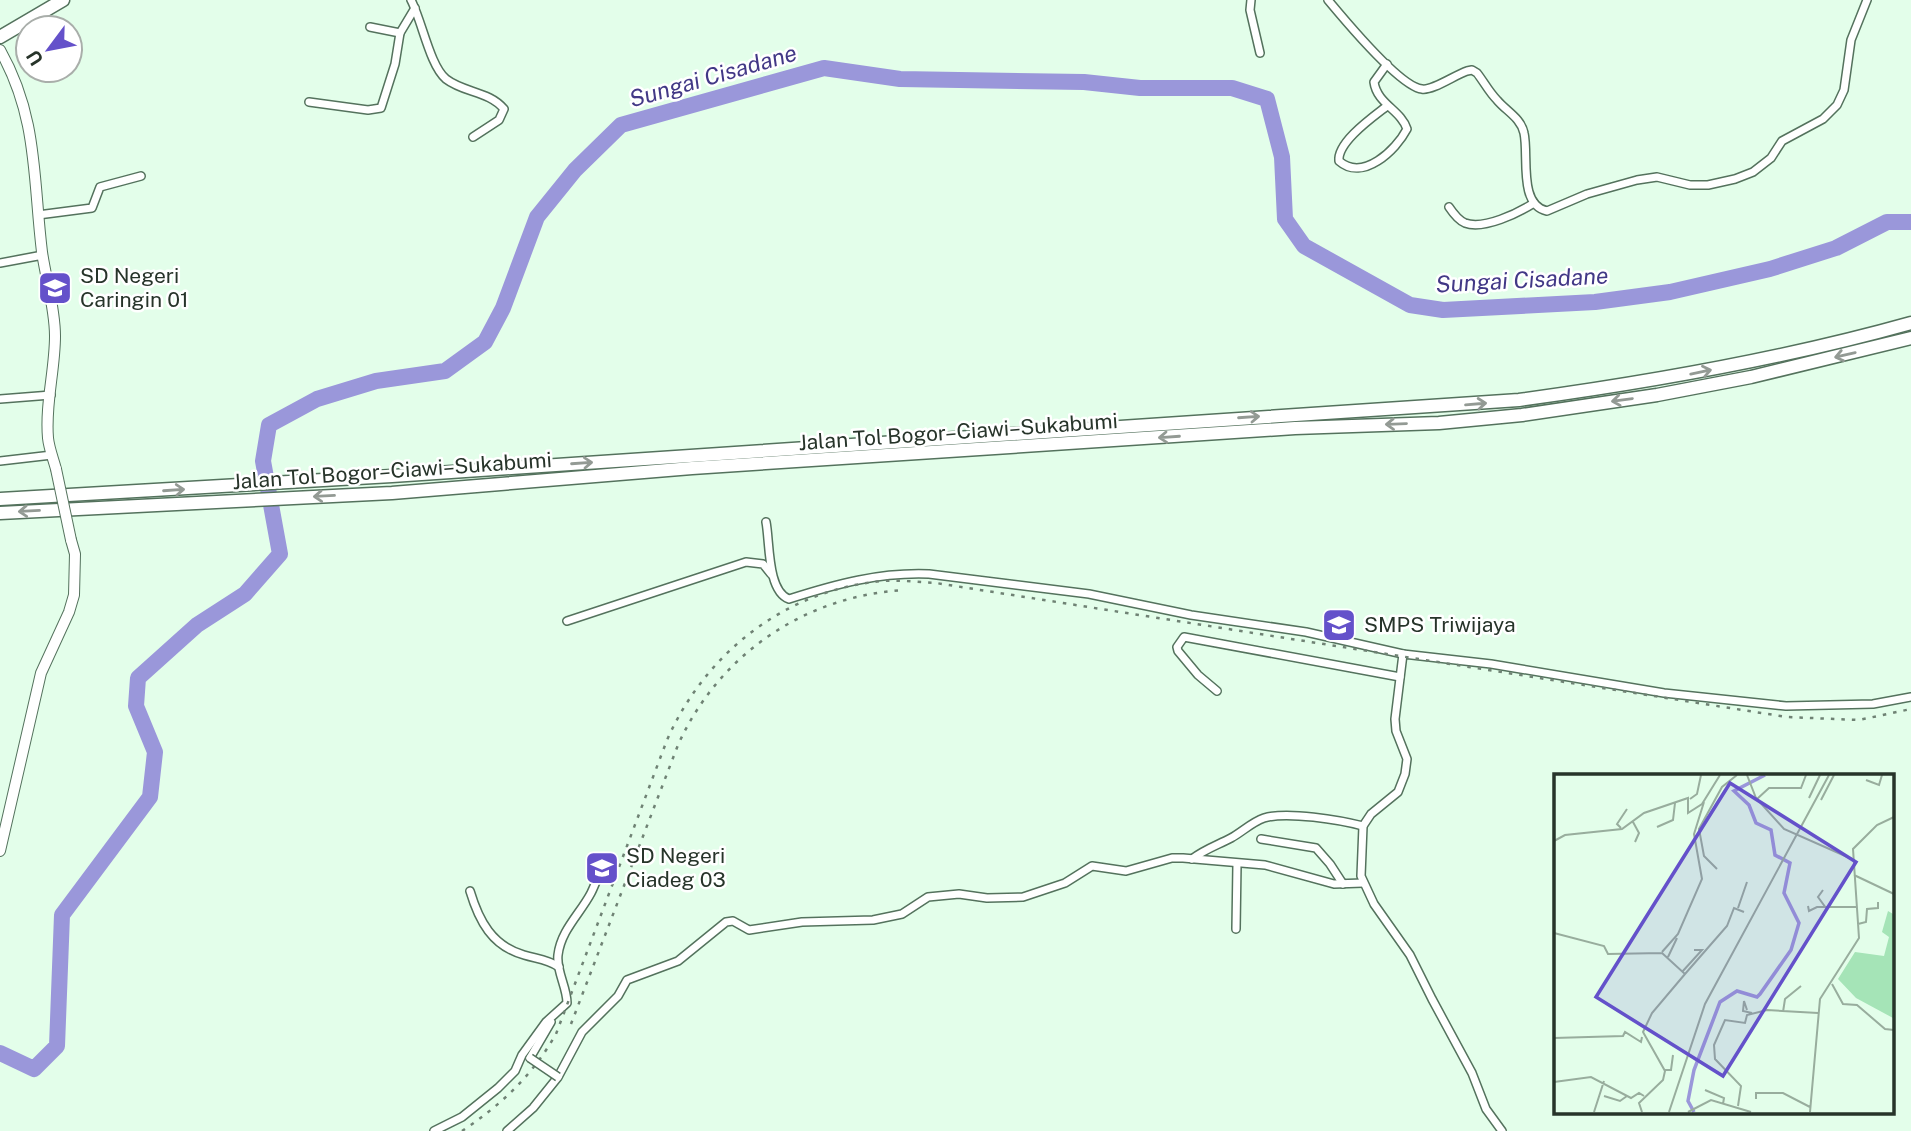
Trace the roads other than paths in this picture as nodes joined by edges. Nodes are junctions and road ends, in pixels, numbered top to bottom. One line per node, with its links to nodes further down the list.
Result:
1 (63, 0): 8 (highway)
2 (1251, 0): 10 (street)
3 (1328, 0): 11 (street)
4 (1867, 0): 16 (street)
5 (413, 4): 7 (street); 14 (street)
6 (370, 27): 7 (street)
7 (400, 33): 12 (street)
8 (0, 37)
9 (0, 50): 18 (street)
10 (1261, 53)
11 (1387, 64): 13 (street); 16 (street)
12 (309, 102)
13 (1387, 106): 13 (street)
14 (473, 137)
15 (141, 176): 18 (street)
16 (1534, 203): 17 (street)
17 (1449, 207)
18 (38, 215): 19 (street)
19 (43, 255): 20 (street); 23 (street)
20 (0, 263)
21 (1911, 323): 28 (highway, Jalan Tol Bogor–Ciawi–Sukabumi, one-way to 21)
22 (1911, 338): 28 (highway, Jalan Tol Bogor–Ciawi–Sukabumi, one-way to 28)
23 (51, 395): 24 (street); 25 (street)
24 (0, 399)
25 (52, 455): 26 (street); 39 (street, bridge)
26 (0, 461)
27 (0, 499): 28 (highway, Jalan Tol Bogor–Ciawi–Sukabumi)
28 (106, 501): 29 (highway, Jalan Tol Bogor–Ciawi–Sukabumi, one-way to 29)
29 (0, 513)
30 (766, 522): 31 (street)
31 (772, 575): 32 (street); 33 (street)
32 (567, 621)
33 (1403, 654): 34 (street); 36 (street)
34 (1400, 677): 35 (street); 37 (street)
35 (1217, 691)
36 (1911, 697)
37 (1363, 826): 40 (street); 43 (street)
38 (1261, 839): 44 (street)
39 (0, 851)
40 (1192, 859): 41 (street); 49 (street)
41 (1237, 864): 44 (street); 46 (street)
42 (602, 868): 47 (street)
43 (1363, 883): 44 (street); 52 (street)
44 (1343, 884)
45 (470, 891): 47 (street)
46 (1236, 929)
47 (559, 967): 48 (street)
48 (556, 1013): 49 (street, bridge); 50 (street)
49 (558, 1077): 51 (street)
50 (434, 1131)
51 (508, 1131)
52 (1502, 1131)

